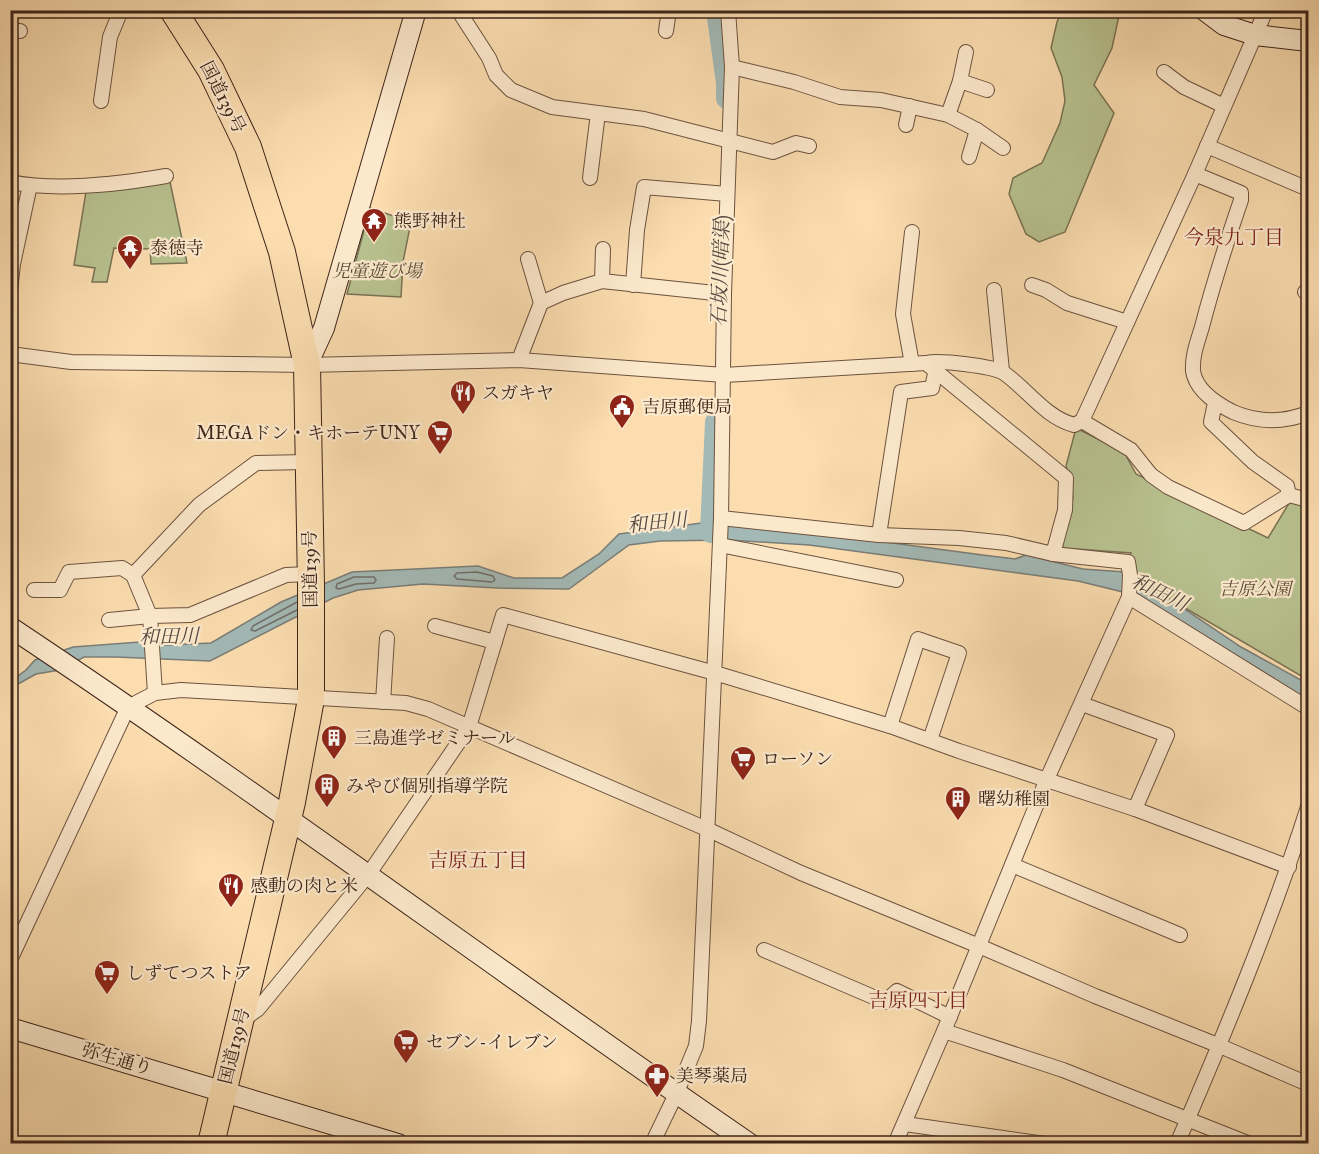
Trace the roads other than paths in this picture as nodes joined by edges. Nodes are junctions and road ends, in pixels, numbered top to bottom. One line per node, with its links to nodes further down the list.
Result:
1 (121, 10): 17 (street)
2 (173, 10): 50 (highway, 国道139号)
3 (416, 10): 50 (street)
4 (458, 10): 20 (street)
5 (669, 10): 9 (street)
6 (728, 10): 13 (street)
7 (1204, 10): 10 (street)
8 (1266, 10): 10 (street)
9 (666, 31)
10 (1255, 35): 11 (street); 19 (street)
11 (1308, 41)
12 (966, 52): 15 (street)
13 (732, 67): 18 (street); 24 (street)
14 (1164, 72): 19 (street)
15 (960, 81): 16 (street); 21 (street)
16 (987, 90)
17 (101, 101)
18 (910, 106): 21 (street); 22 (street)
19 (1224, 106): 26 (street)
20 (598, 113): 24 (street); 31 (street)
21 (948, 115): 23 (street)
22 (906, 125)
23 (977, 130): 27 (street); 28 (street)
24 (724, 141): 25 (street); 35 (street)
25 (809, 146)
26 (1207, 146): 29 (street); 34 (street)
27 (1003, 148)
28 (969, 157)
29 (1195, 174): 46 (street); 54 (street)
30 (166, 176): 33 (street)
31 (590, 178)
32 (10, 182): 33 (street)
33 (30, 185): 43 (street)
34 (1308, 189)
35 (723, 194): 40 (street); 44 (street)
36 (912, 232): 49 (street)
37 (603, 249): 39 (street)
38 (528, 259): 45 (street)
39 (602, 281): 40 (street); 45 (street)
40 (633, 285): 44 (street)
41 (1032, 285): 46 (street)
42 (994, 290): 52 (street)
43 (10, 291)
44 (720, 293): 53 (street)
45 (541, 303): 48 (street)
46 (1127, 322): 56 (street)
47 (10, 354): 50 (street)
48 (519, 360): 50 (street); 53 (street)
49 (912, 364): 51 (street); 53 (street)
50 (307, 365): 57 (highway, 国道139号)
51 (931, 366): 52 (street); 61 (street); 63 (street)
52 (1002, 372): 56 (street)
53 (718, 375): 60 (street)
54 (1215, 403): 55 (street); 58 (street)
55 (1308, 413)
56 (1082, 421): 58 (street)
57 (308, 462): 64 (street); 65 (highway, 国道139号)
58 (1289, 495): 59 (street)
59 (1308, 500)
60 (721, 518): 61 (street); 62 (street)
61 (879, 535): 63 (street)
62 (720, 545): 66 (street); 75 (street)
63 (1053, 554): 68 (street)
64 (133, 575): 67 (street); 69 (street)
65 (311, 579): 69 (street); 77 (highway, 国道139号)
66 (896, 580)
67 (34, 590)
68 (1129, 597): 79 (street); 81 (street)
69 (150, 616): 70 (street); 76 (street)
70 (109, 620)
71 (435, 626): 74 (street)
72 (10, 627): 80 (street)
73 (387, 638): 78 (street)
74 (495, 642): 75 (street); 83 (street)
75 (715, 673): 82 (street); 89 (street)
76 (155, 693): 77 (street); 80 (street)
77 (311, 699): 78 (street); 88 (highway, 国道139号)
78 (383, 702): 83 (street)
79 (1082, 704): 85 (street); 87 (street)
80 (128, 707): 88 (street); 96 (street)
81 (1308, 708)
82 (890, 726): 84 (street); 84 (street)
83 (469, 728): 89 (street); 92 (street)
84 (930, 740): 85 (street)
85 (1047, 779): 87 (street); 90 (street)
86 (1308, 807): 91 (street)
87 (1135, 809): 91 (street)
88 (288, 819): 92 (street); 98 (highway, 国道139号)
89 (709, 830): 94 (street); 104 (street)
90 (1012, 865): 93 (street); 94 (street)
91 (1289, 867): 101 (street)
92 (368, 875): 98 (street); 104 (street)
93 (1180, 935)
94 (979, 946): 97 (street); 101 (street)
95 (764, 950): 97 (street)
96 (10, 960)
97 (950, 1017): 100 (street)
98 (240, 1023): 103 (highway, 国道139号)
99 (10, 1028): 103 (street, 弥生通り)
100 (944, 1031): 105 (street); 106 (street)
101 (1220, 1046): 102 (street); 105 (street)
102 (1308, 1084)
103 (223, 1090): 108 (highway, 国道139号); 109 (street, 弥生通り)
104 (676, 1092): 110 (street); 111 (street)
105 (1188, 1118): 114 (street); 115 (street)
106 (904, 1124): 107 (street); 112 (street)
107 (980, 1139): 113 (street)
108 (211, 1143)
109 (398, 1143)
110 (652, 1143)
111 (750, 1143)
112 (895, 1143)
113 (1040, 1143)
114 (1177, 1143)
115 (1250, 1143)

